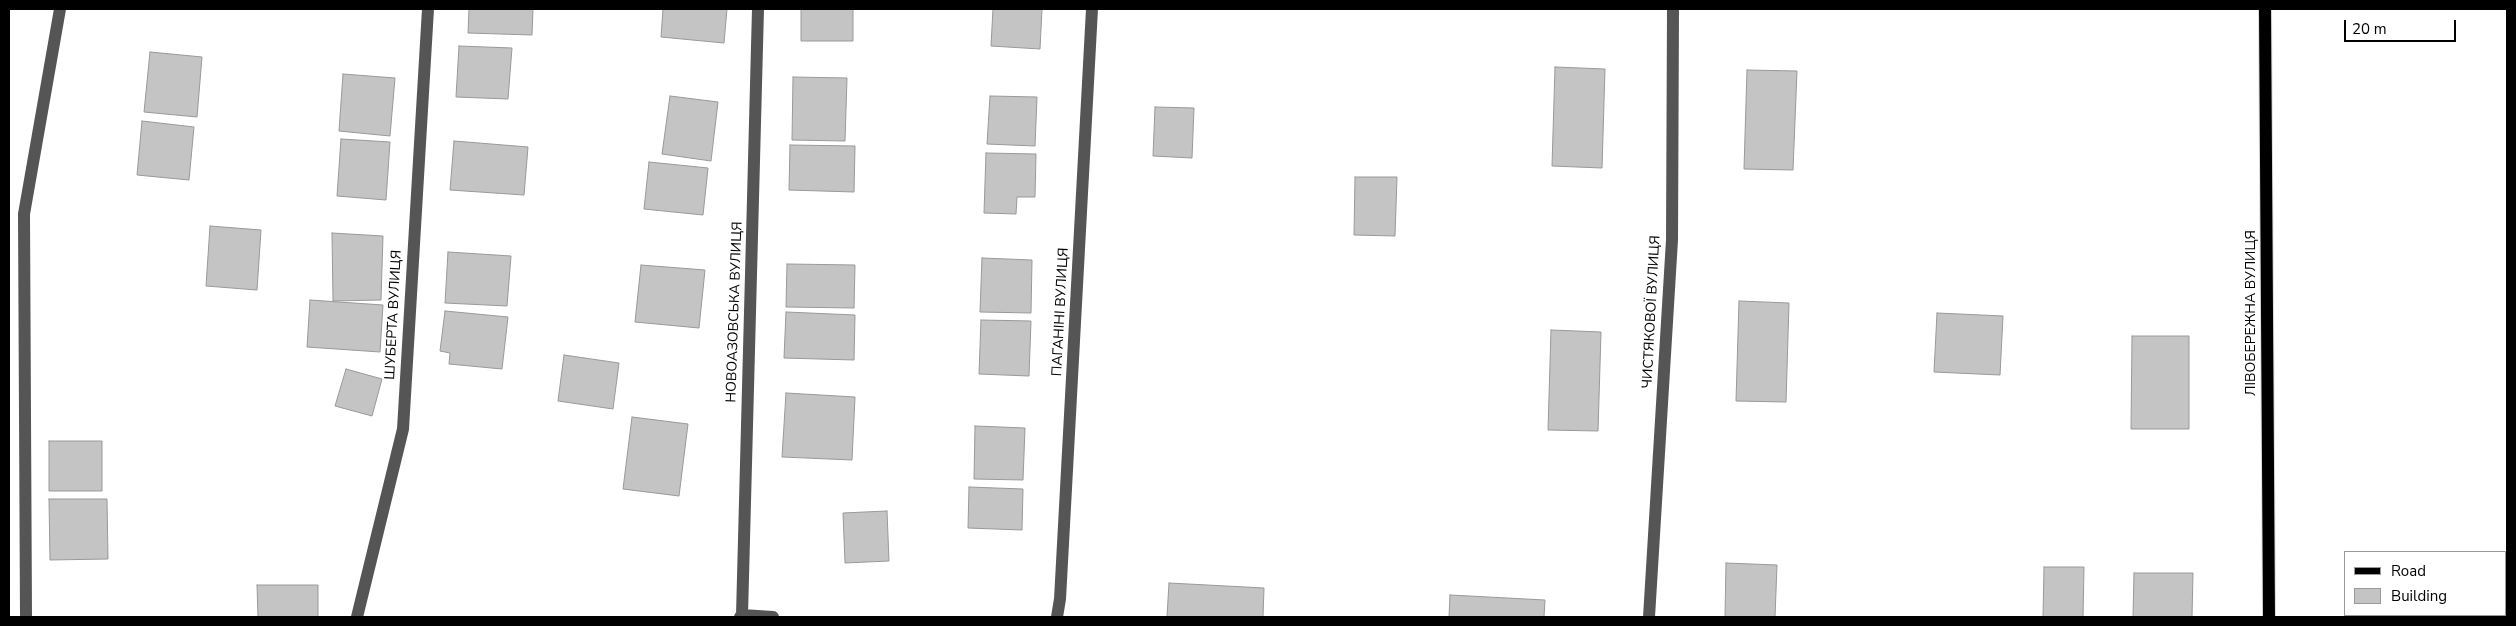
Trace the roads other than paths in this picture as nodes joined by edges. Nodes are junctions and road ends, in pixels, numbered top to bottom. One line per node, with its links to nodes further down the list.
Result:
1 (60, 9): 8 (street)
2 (428, 9): 9 (street, ШУБЕРТА ВУЛИЦЯ)
3 (758, 9): 7 (street, НОВОАЗОВСЬКА ВУЛИЦЯ)
4 (1092, 9): 11 (street, ПАГАНІНІ ВУЛИЦЯ)
5 (1674, 9): 12 (street, ЧИСТЯКОВОЇ ВУЛИЦЯ)
6 (2265, 9): 13 (main road, ЛІВОБЕРЕЖНА ВУЛИЦЯ)
7 (741, 616): 10 (street)
8 (26, 617)
9 (357, 617)
10 (773, 617)
11 (1057, 617)
12 (1649, 617)
13 (2269, 617)

